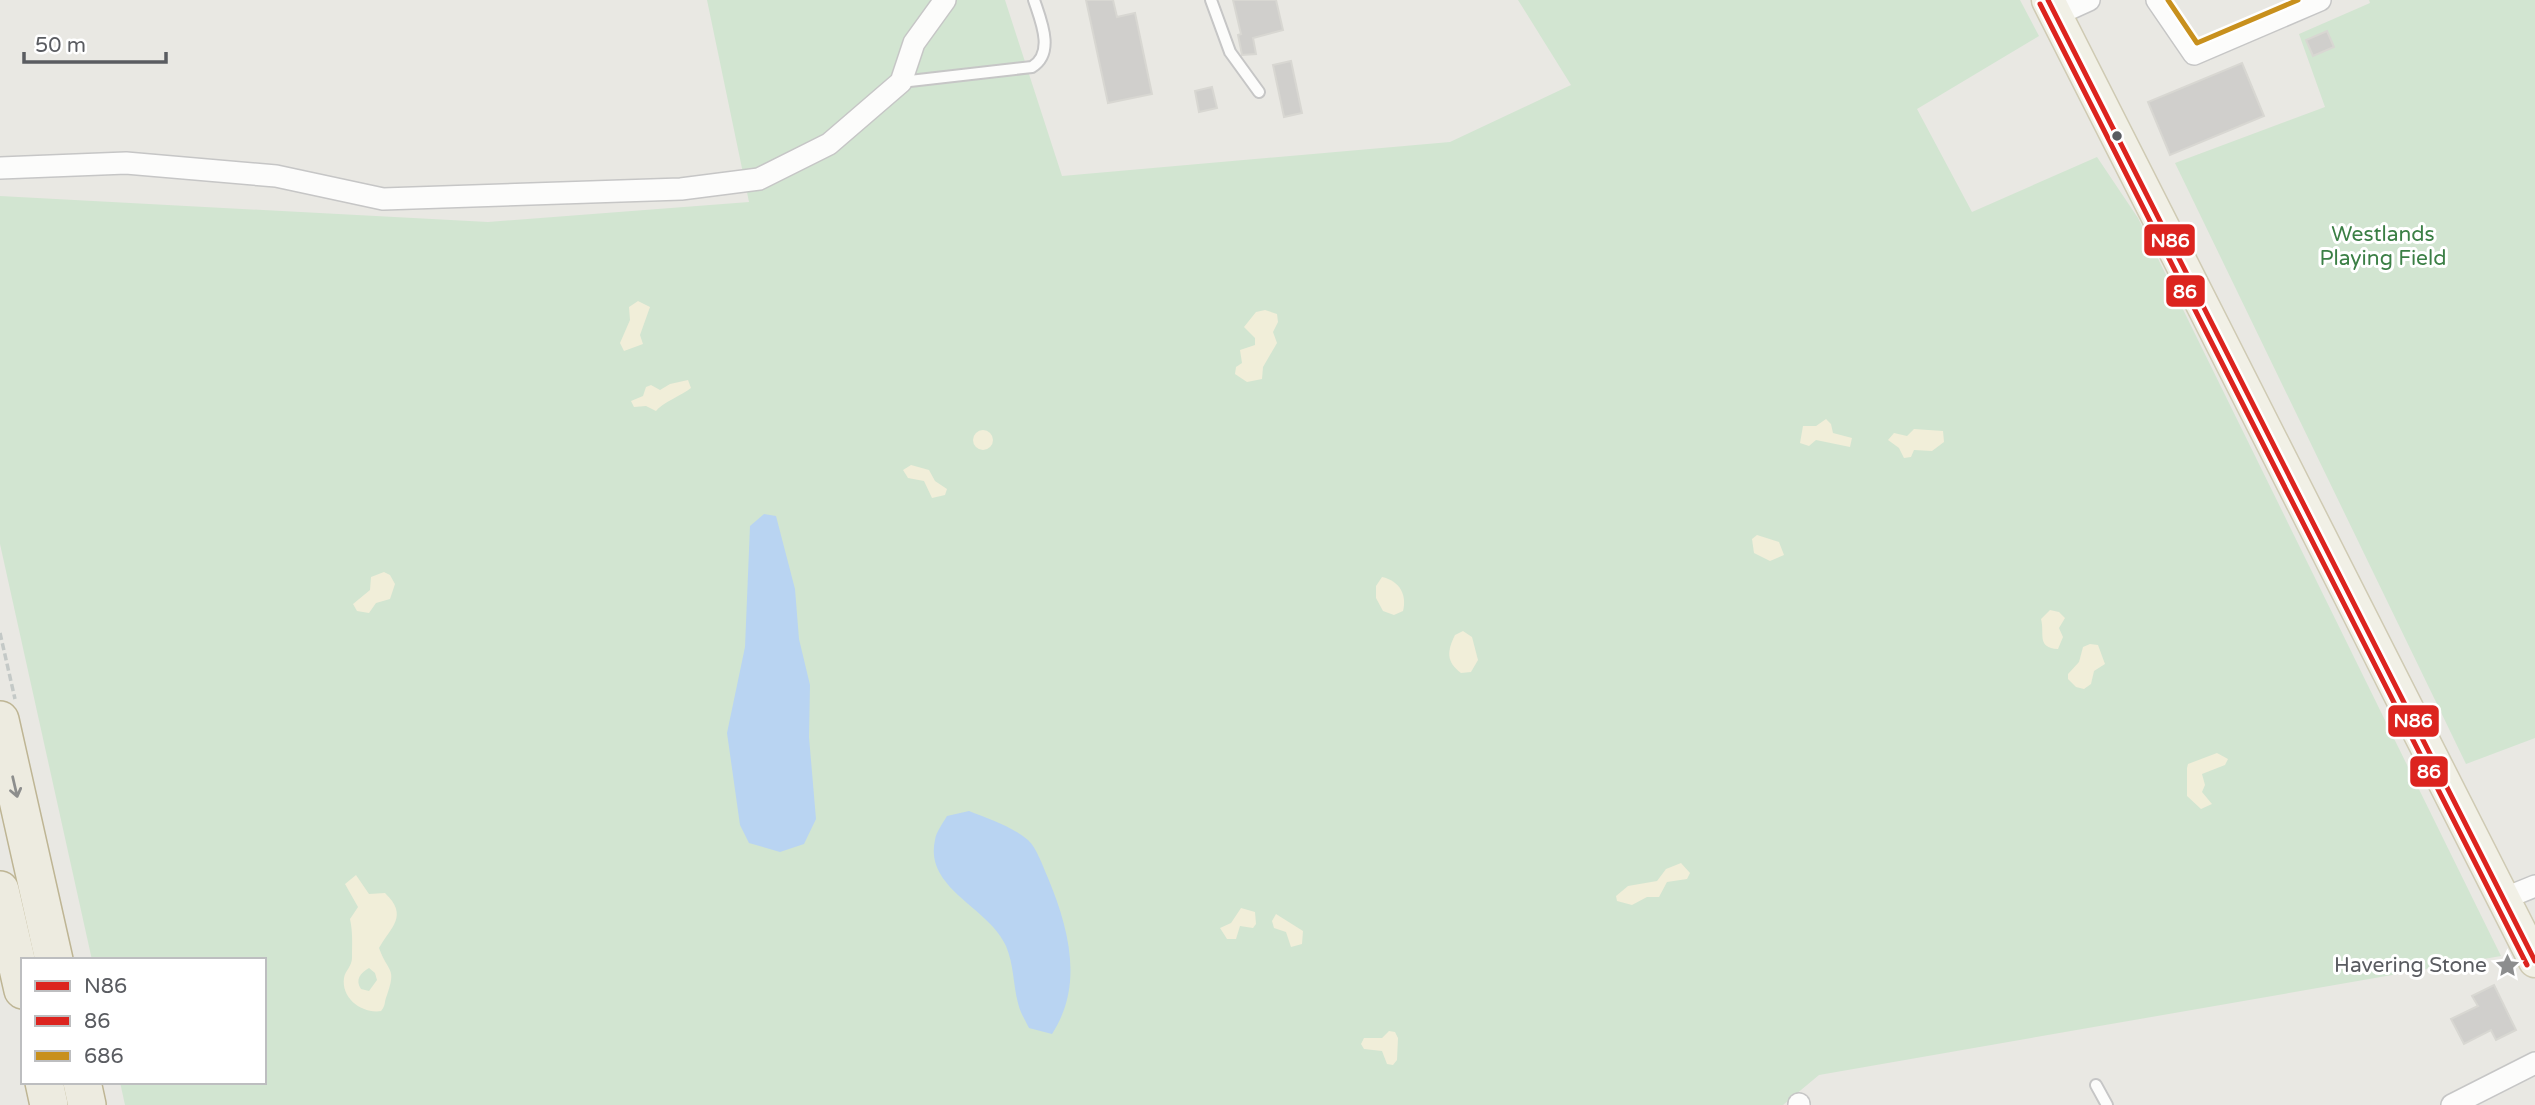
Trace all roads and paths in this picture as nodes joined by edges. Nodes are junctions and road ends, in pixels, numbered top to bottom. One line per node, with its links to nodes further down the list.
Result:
1 (945, 0): 8 (street)
2 (1034, 0): 8 (lane)
3 (1211, 0): 9 (lane)
4 (2089, 0): 7 (street)
5 (2157, 0): 6 (street)
6 (2320, 0)
7 (2052, 8): 14 (main road)
8 (901, 82): 10 (street)
9 (1259, 92)
10 (0, 168)
11 (0, 720): 15 (highway, one-way to 15)
12 (2535, 886): 14 (street)
13 (0, 890): 17 (highway)
14 (2502, 899): 16 (main road)
15 (54, 958)
16 (2535, 961)
17 (21, 981)
18 (2535, 1063): 25 (street)
19 (44, 1084): 22 (highway)
20 (82, 1084): 23 (highway)
21 (2096, 1084): 24 (lane)
22 (49, 1105)
23 (87, 1105)
24 (2107, 1105)
25 (2452, 1105)

